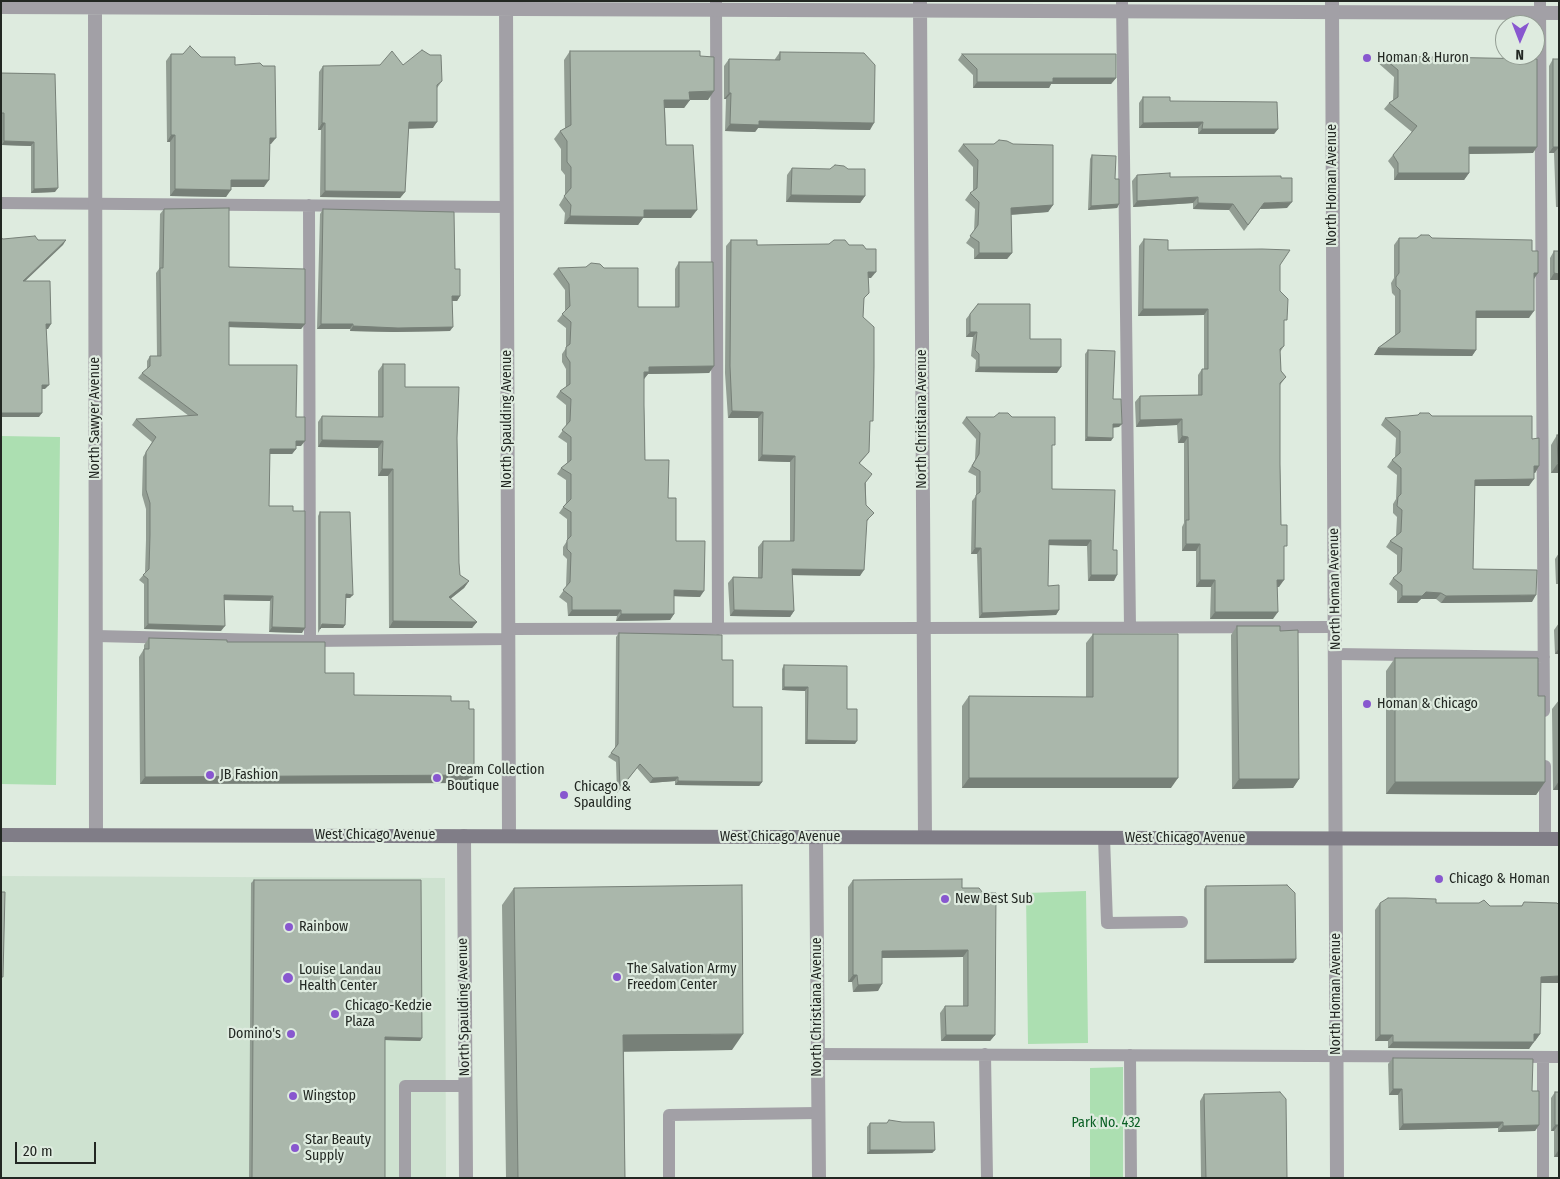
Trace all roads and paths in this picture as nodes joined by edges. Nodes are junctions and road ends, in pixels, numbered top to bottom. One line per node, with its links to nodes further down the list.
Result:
1 (95, 4): 2 (street); 9 (street); 12 (street, North Sawyer Avenue)
2 (303, 5): 3 (street)
3 (506, 5): 4 (street); 14 (street, North Spaulding Avenue)
4 (716, 5): 5 (street); 18 (lane)
5 (920, 6): 6 (street); 17 (street, North Christiana Avenue)
6 (1122, 6): 7 (street); 15 (lane)
7 (1332, 6): 8 (street); 16 (street, North Homan Avenue)
8 (1540, 7): 10 (street); 23 (lane)
9 (1, 8)
10 (1559, 13)
11 (1, 203): 12 (lane)
12 (95, 204): 13 (lane); 20 (street, North Sawyer Avenue)
13 (308, 205): 14 (lane); 21 (lane)
14 (507, 207): 19 (street, North Spaulding Avenue)
15 (1130, 627): 16 (lane); 17 (lane)
16 (1335, 627): 22 (street, North Homan Avenue)
17 (924, 628): 18 (lane); 31 (street, North Christiana Avenue)
18 (718, 629): 19 (lane)
19 (508, 634): 21 (lane); 29 (street, North Spaulding Avenue)
20 (96, 636): 21 (lane); 27 (street, North Sawyer Avenue)
21 (310, 641)
22 (1336, 654): 23 (lane); 33 (street, North Homan Avenue)
23 (1544, 657): 24 (lane)
24 (1544, 723)
25 (1544, 751): 34 (lane)
26 (1, 835): 27 (main road, West Chicago Avenue)
27 (96, 835): 28 (main road, West Chicago Avenue)
28 (464, 836): 29 (main road, West Chicago Avenue); 42 (street, North Spaulding Avenue)
29 (509, 836): 30 (main road, West Chicago Avenue)
30 (816, 837): 31 (main road, West Chicago Avenue); 36 (street, North Christiana Avenue)
31 (925, 837): 32 (main road, West Chicago Avenue)
32 (1104, 837): 33 (main road, West Chicago Avenue); 35 (lane)
33 (1336, 838): 34 (main road, West Chicago Avenue); 39 (street, North Homan Avenue)
34 (1552, 839)
35 (1182, 922)
36 (818, 1054): 37 (lane); 43 (street, North Christiana Avenue)
37 (985, 1054): 38 (lane); 48 (lane)
38 (1130, 1055): 39 (lane); 49 (lane)
39 (1337, 1056): 40 (lane); 50 (street, North Homan Avenue)
40 (1543, 1057): 41 (lane); 51 (lane)
41 (1559, 1057)
42 (465, 1086): 44 (lane); 45 (street, North Spaulding Avenue)
43 (818, 1113): 46 (lane); 47 (street, North Christiana Avenue)
44 (405, 1178)
45 (466, 1178)
46 (670, 1178)
47 (819, 1178)
48 (987, 1178)
49 (1131, 1178)
50 (1338, 1178)
51 (1543, 1178)

